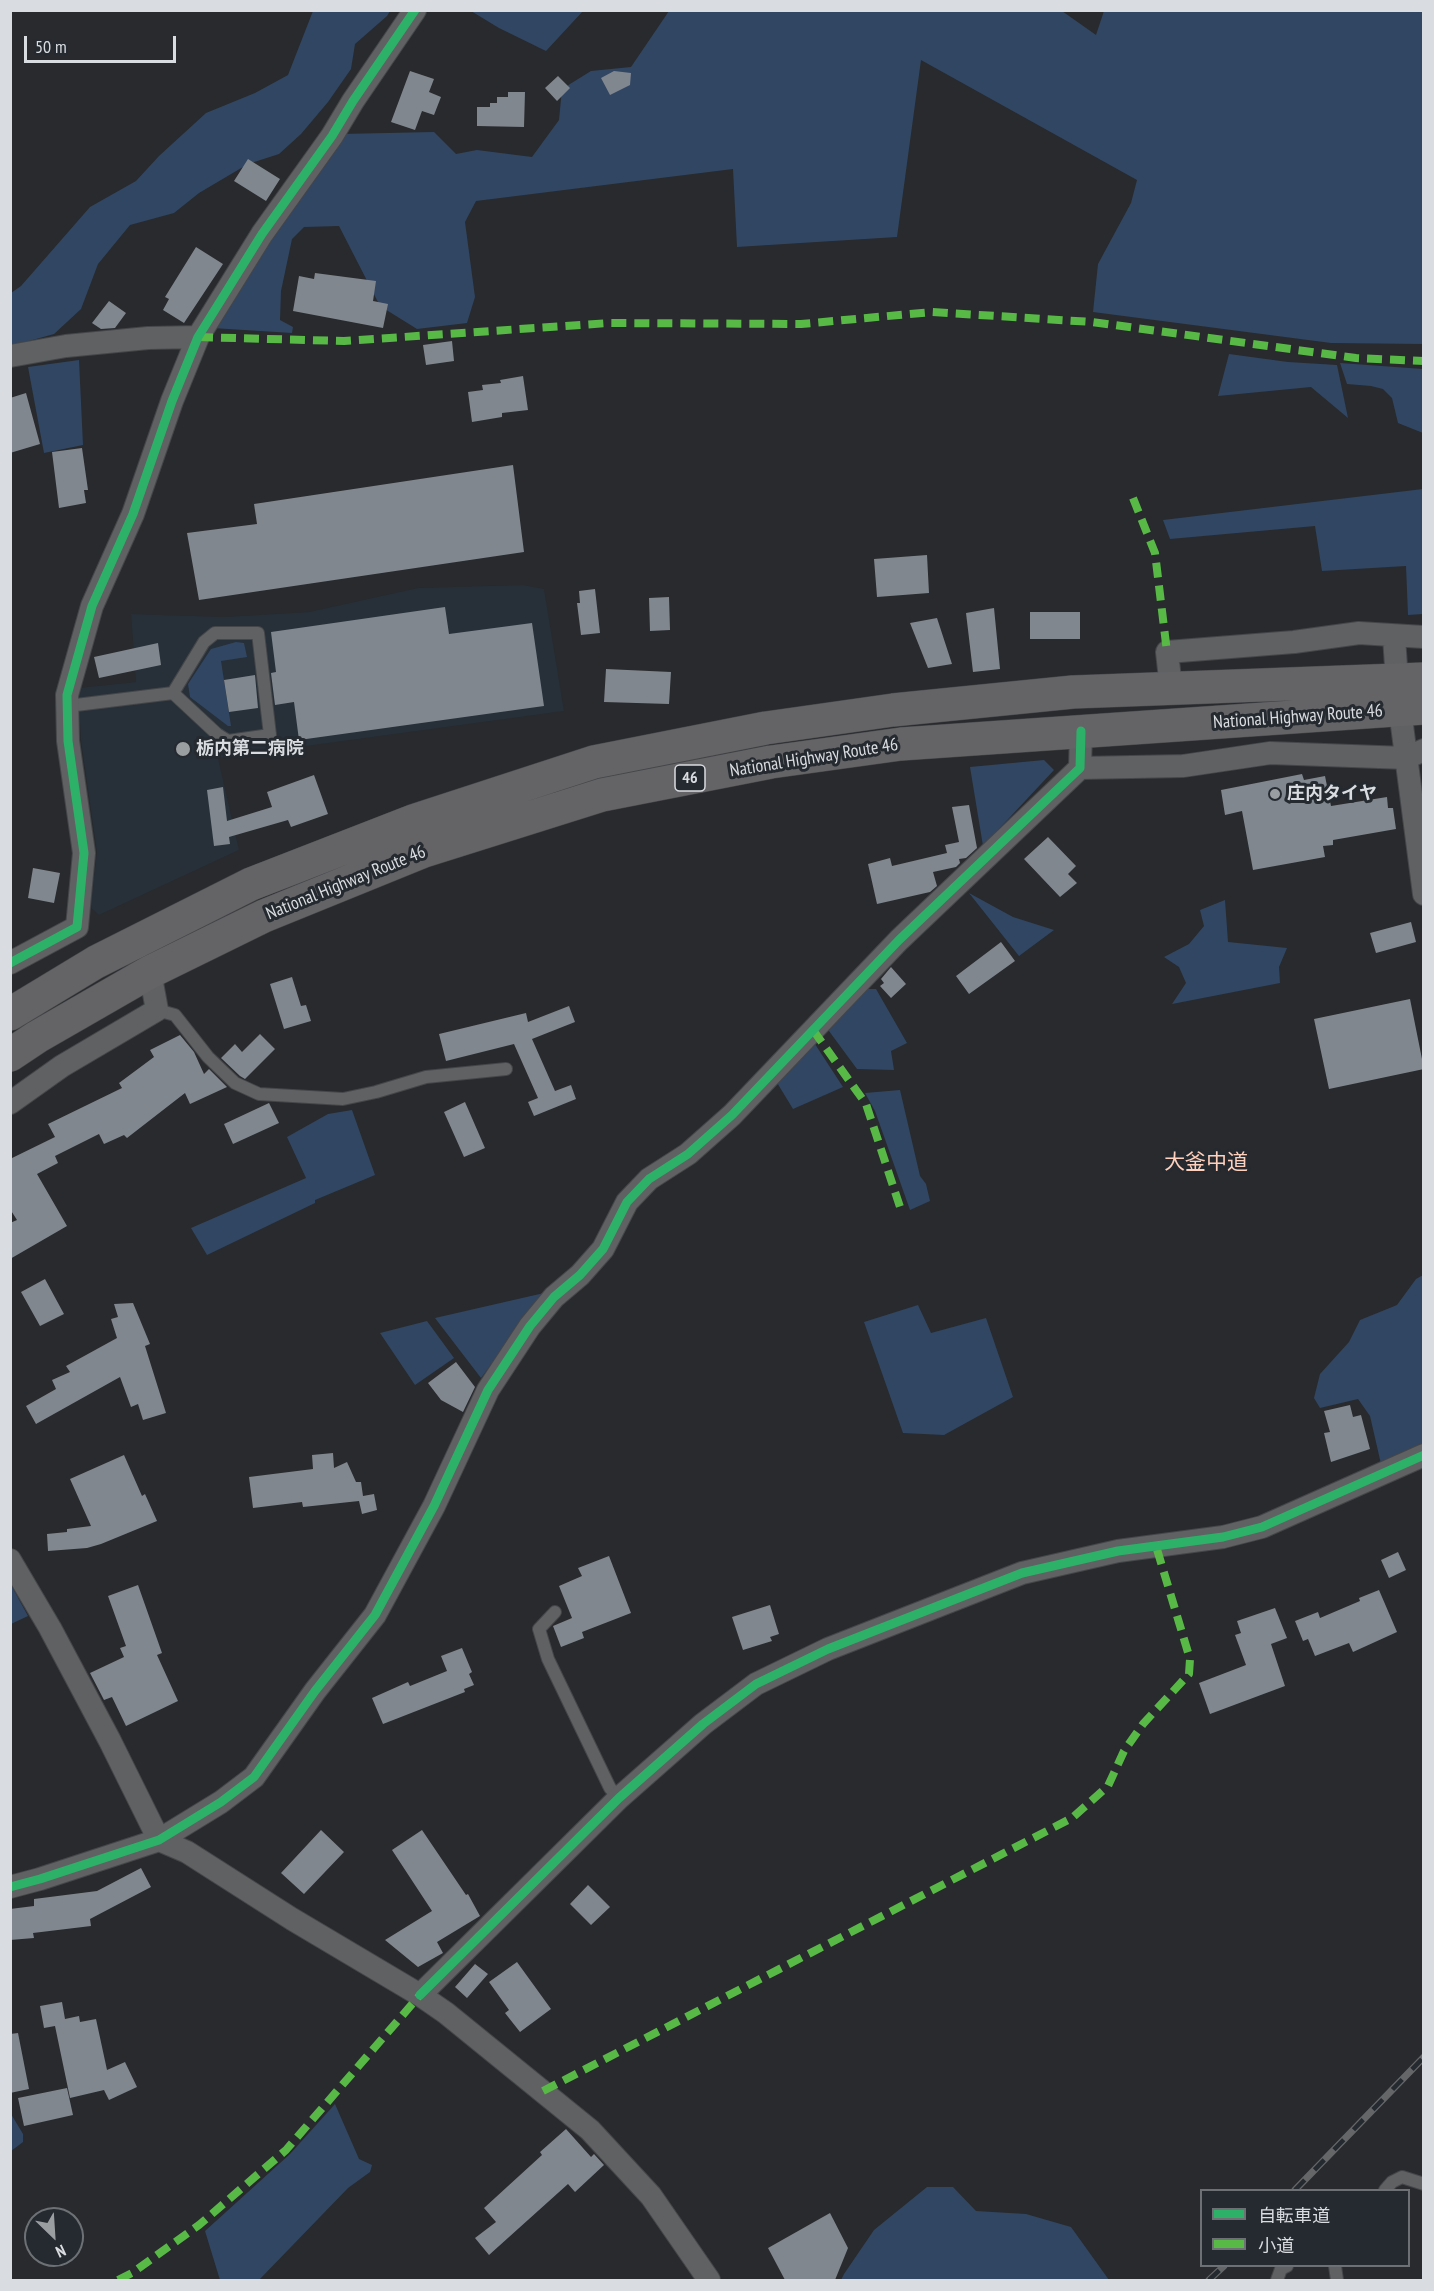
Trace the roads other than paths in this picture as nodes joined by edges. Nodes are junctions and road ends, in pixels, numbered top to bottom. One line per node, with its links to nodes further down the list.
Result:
1 (415, 10): 2 (street)
2 (198, 337): 3 (street); 9 (street)
3 (10, 356)
4 (1394, 636): 5 (street); 6 (street); 8 (street)
5 (1424, 637)
6 (1171, 688): 8 (highway, National Highway Route 46 / 46); 15 (highway, National Highway Route 46 / 46)
7 (173, 693): 7 (lane); 9 (lane)
8 (1411, 695): 10 (highway, National Highway Route 46 / 46); 11 (street)
9 (68, 706): 14 (street)
10 (1081, 731): 12 (street); 17 (highway, National Highway Route 46 / 46)
11 (1415, 754): 12 (street); 13 (street)
12 (1080, 768): 27 (street)
13 (1424, 894)
14 (77, 927): 15 (street); 16 (street)
15 (96, 962): 19 (highway, National Highway Route 46 / 46)
16 (10, 963)
17 (150, 972): 18 (street); 20 (highway, National Highway Route 46 / 46)
18 (157, 1010): 21 (lane); 22 (street)
19 (10, 1014)
20 (10, 1055)
21 (506, 1070)
22 (10, 1103)
23 (1424, 1455): 26 (street)
24 (10, 1560): 27 (street)
25 (555, 1611): 26 (lane)
26 (619, 1798): 29 (street)
27 (159, 1840): 28 (street); 29 (street)
28 (10, 1887)
29 (420, 1995): 33 (street)
30 (1424, 2184): 31 (lane)
31 (1386, 2189)
32 (1284, 2267): 34 (lane)
33 (709, 2280)
34 (1277, 2280)

